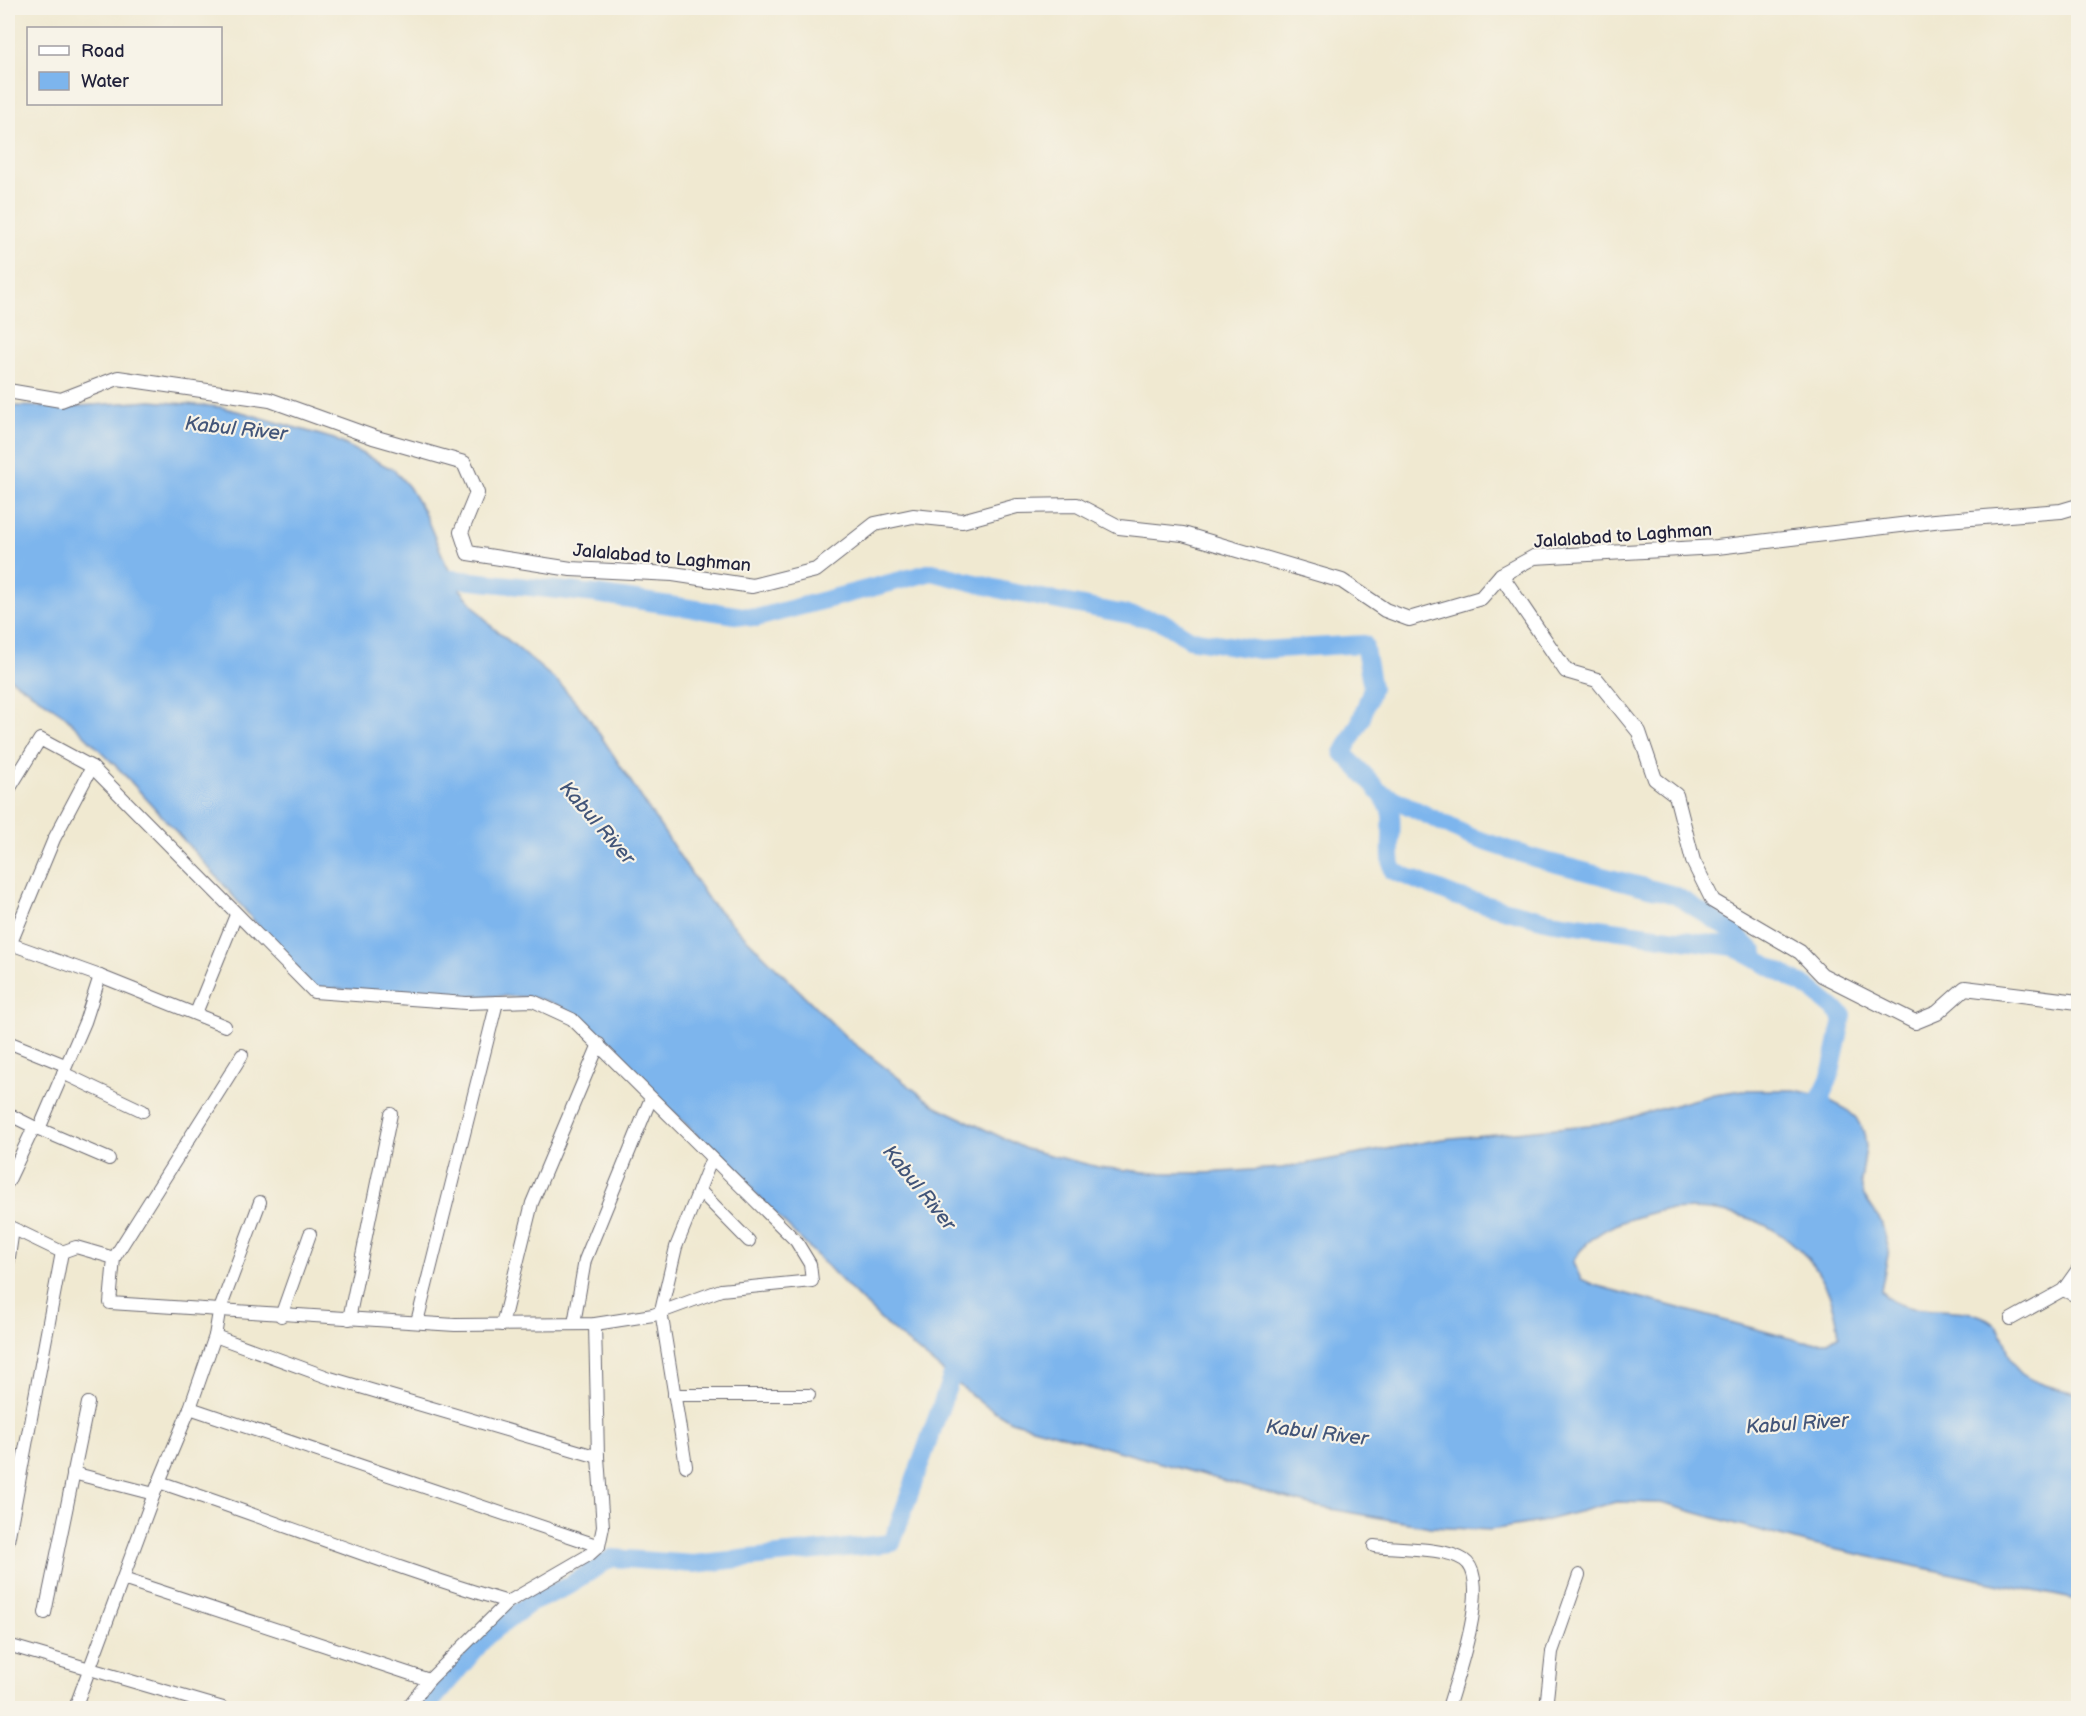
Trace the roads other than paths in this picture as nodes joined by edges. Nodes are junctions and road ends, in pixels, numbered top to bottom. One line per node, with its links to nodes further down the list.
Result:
1 (8, 391): 3 (street, Jalalabad to Laghman)
2 (2079, 506): 3 (street, Jalalabad to Laghman)
3 (1501, 575): 10 (street)
4 (92, 767): 5 (street); 6 (street); 7 (street)
5 (8, 791)
6 (236, 915): 9 (street); 11 (street)
7 (8, 946): 8 (street)
8 (100, 976): 11 (street); 16 (street)
9 (497, 1002): 14 (street); 41 (street)
10 (2079, 1002)
11 (196, 1013): 12 (street)
12 (225, 1026)
13 (8, 1042): 16 (street)
14 (599, 1044): 17 (street); 44 (street)
15 (243, 1055): 31 (street)
16 (64, 1069): 18 (street); 21 (street)
17 (651, 1098): 22 (street); 42 (street)
18 (142, 1111)
19 (8, 1114): 21 (street)
20 (391, 1114): 40 (street)
21 (37, 1128): 23 (street); 24 (street)
22 (712, 1158): 25 (street); 36 (street)
23 (109, 1159)
24 (8, 1182)
25 (699, 1190): 29 (street); 36 (street)
26 (260, 1202): 37 (street)
27 (10, 1227): 30 (street); 32 (street)
28 (310, 1234): 38 (street)
29 (749, 1241)
30 (62, 1252): 31 (street); 55 (street)
31 (114, 1258): 37 (street)
32 (8, 1264)
33 (2079, 1269): 34 (street)
34 (2063, 1290): 35 (street); 39 (street)
35 (2079, 1297)
36 (661, 1311): 43 (street); 46 (street)
37 (219, 1312): 38 (street); 45 (street)
38 (281, 1316): 40 (street)
39 (2011, 1318)
40 (349, 1319): 41 (street)
41 (417, 1322): 44 (street)
42 (574, 1324): 43 (street); 44 (street)
43 (595, 1324): 50 (street)
44 (502, 1325)
45 (215, 1336): 49 (street); 50 (street)
46 (674, 1395): 47 (street); 51 (street)
47 (809, 1395)
48 (88, 1403): 52 (street)
49 (190, 1408): 53 (street); 56 (street)
50 (598, 1457): 56 (street)
51 (686, 1466)
52 (73, 1473): 54 (street); 61 (street)
53 (159, 1482): 54 (street); 60 (street)
54 (154, 1494): 59 (street)
55 (8, 1542)
56 (599, 1546): 60 (street)
57 (1374, 1546): 68 (street)
58 (1579, 1575): 69 (street)
59 (123, 1579): 63 (street); 64 (street)
60 (508, 1602): 64 (street)
61 (45, 1613)
62 (8, 1646): 63 (street)
63 (88, 1671): 65 (street); 66 (street)
64 (429, 1680): 67 (street)
65 (75, 1708)
66 (223, 1708)
67 (407, 1708)
68 (1448, 1708)
69 (1546, 1708)

